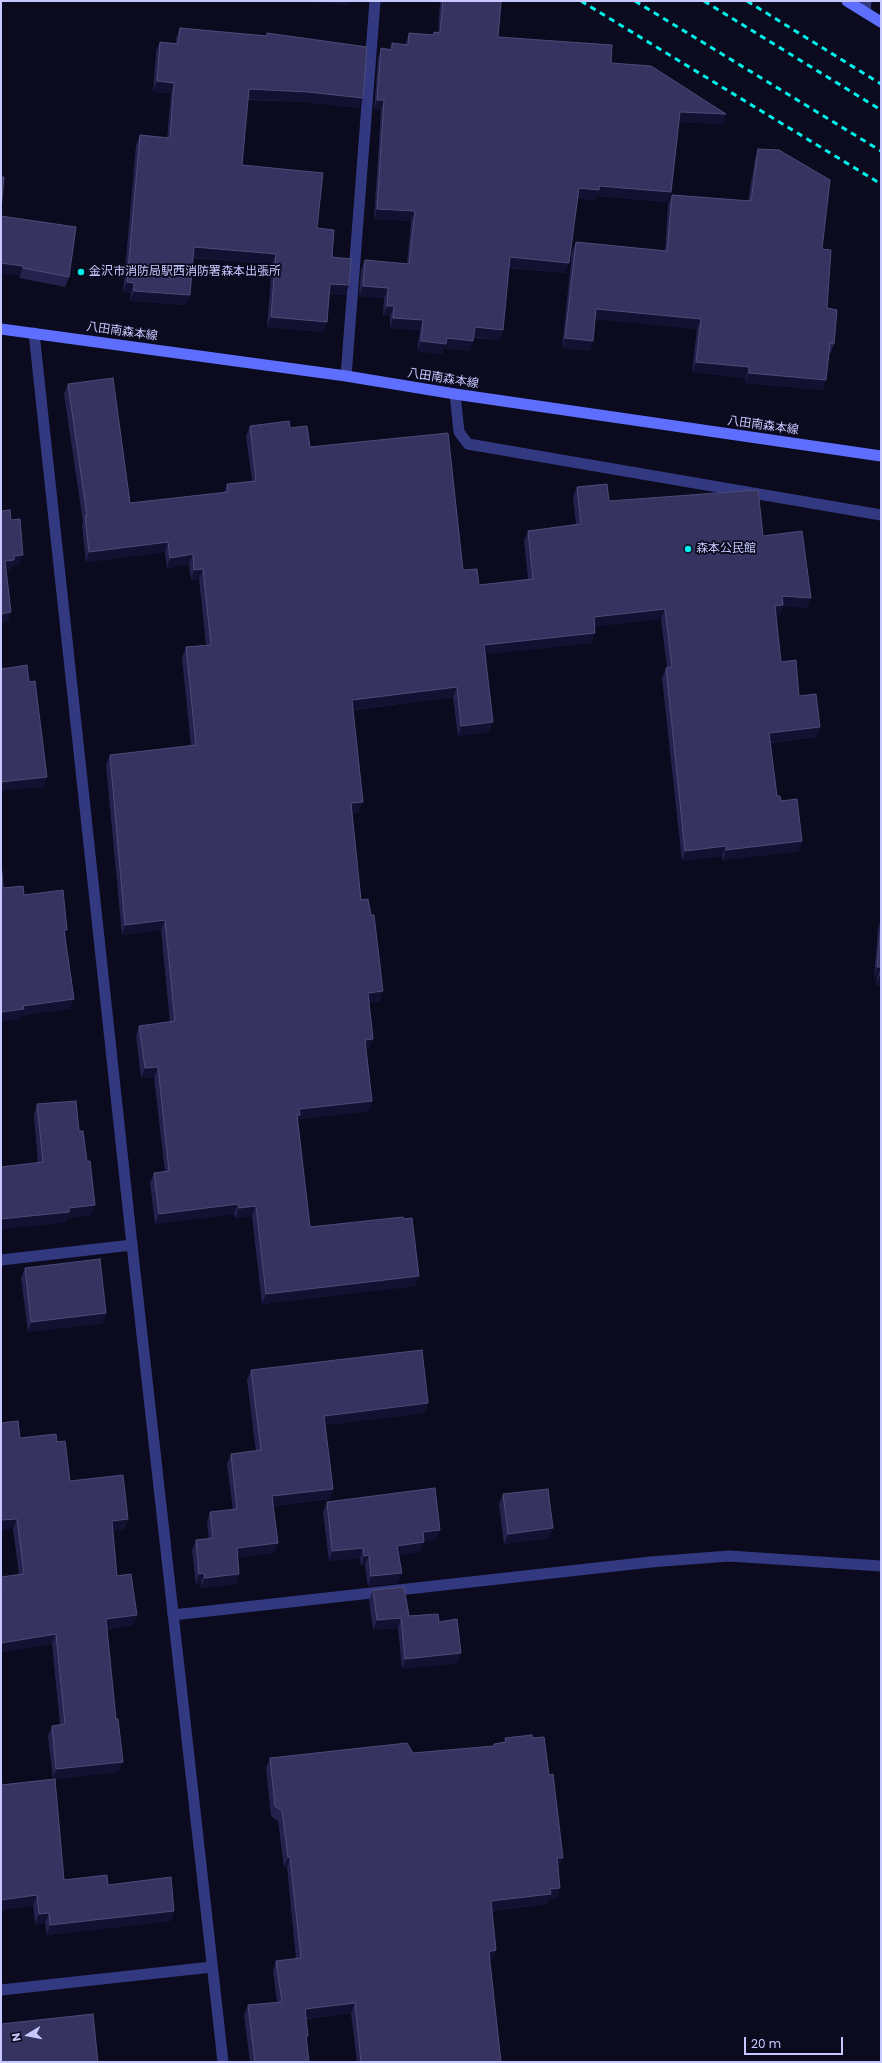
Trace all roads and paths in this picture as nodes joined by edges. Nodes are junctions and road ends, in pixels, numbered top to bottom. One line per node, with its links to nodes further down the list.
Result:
1 (375, 1): 7 (street)
2 (847, 1): 3 (main road)
3 (866, 7): 4 (main road)
4 (881, 22)
5 (1, 329): 6 (main road, 八田南森本線)
6 (34, 333): 7 (main road, 八田南森本線); 11 (street)
7 (346, 376): 8 (main road, 八田南森本線)
8 (455, 394): 9 (main road, 八田南森本線); 10 (street)
9 (881, 456)
10 (881, 515)
11 (132, 1245): 12 (street); 14 (street)
12 (1, 1260)
13 (881, 1566): 14 (street)
14 (173, 1615): 15 (street)
15 (212, 1967): 16 (street); 17 (street)
16 (1, 1990)
17 (223, 2062)

